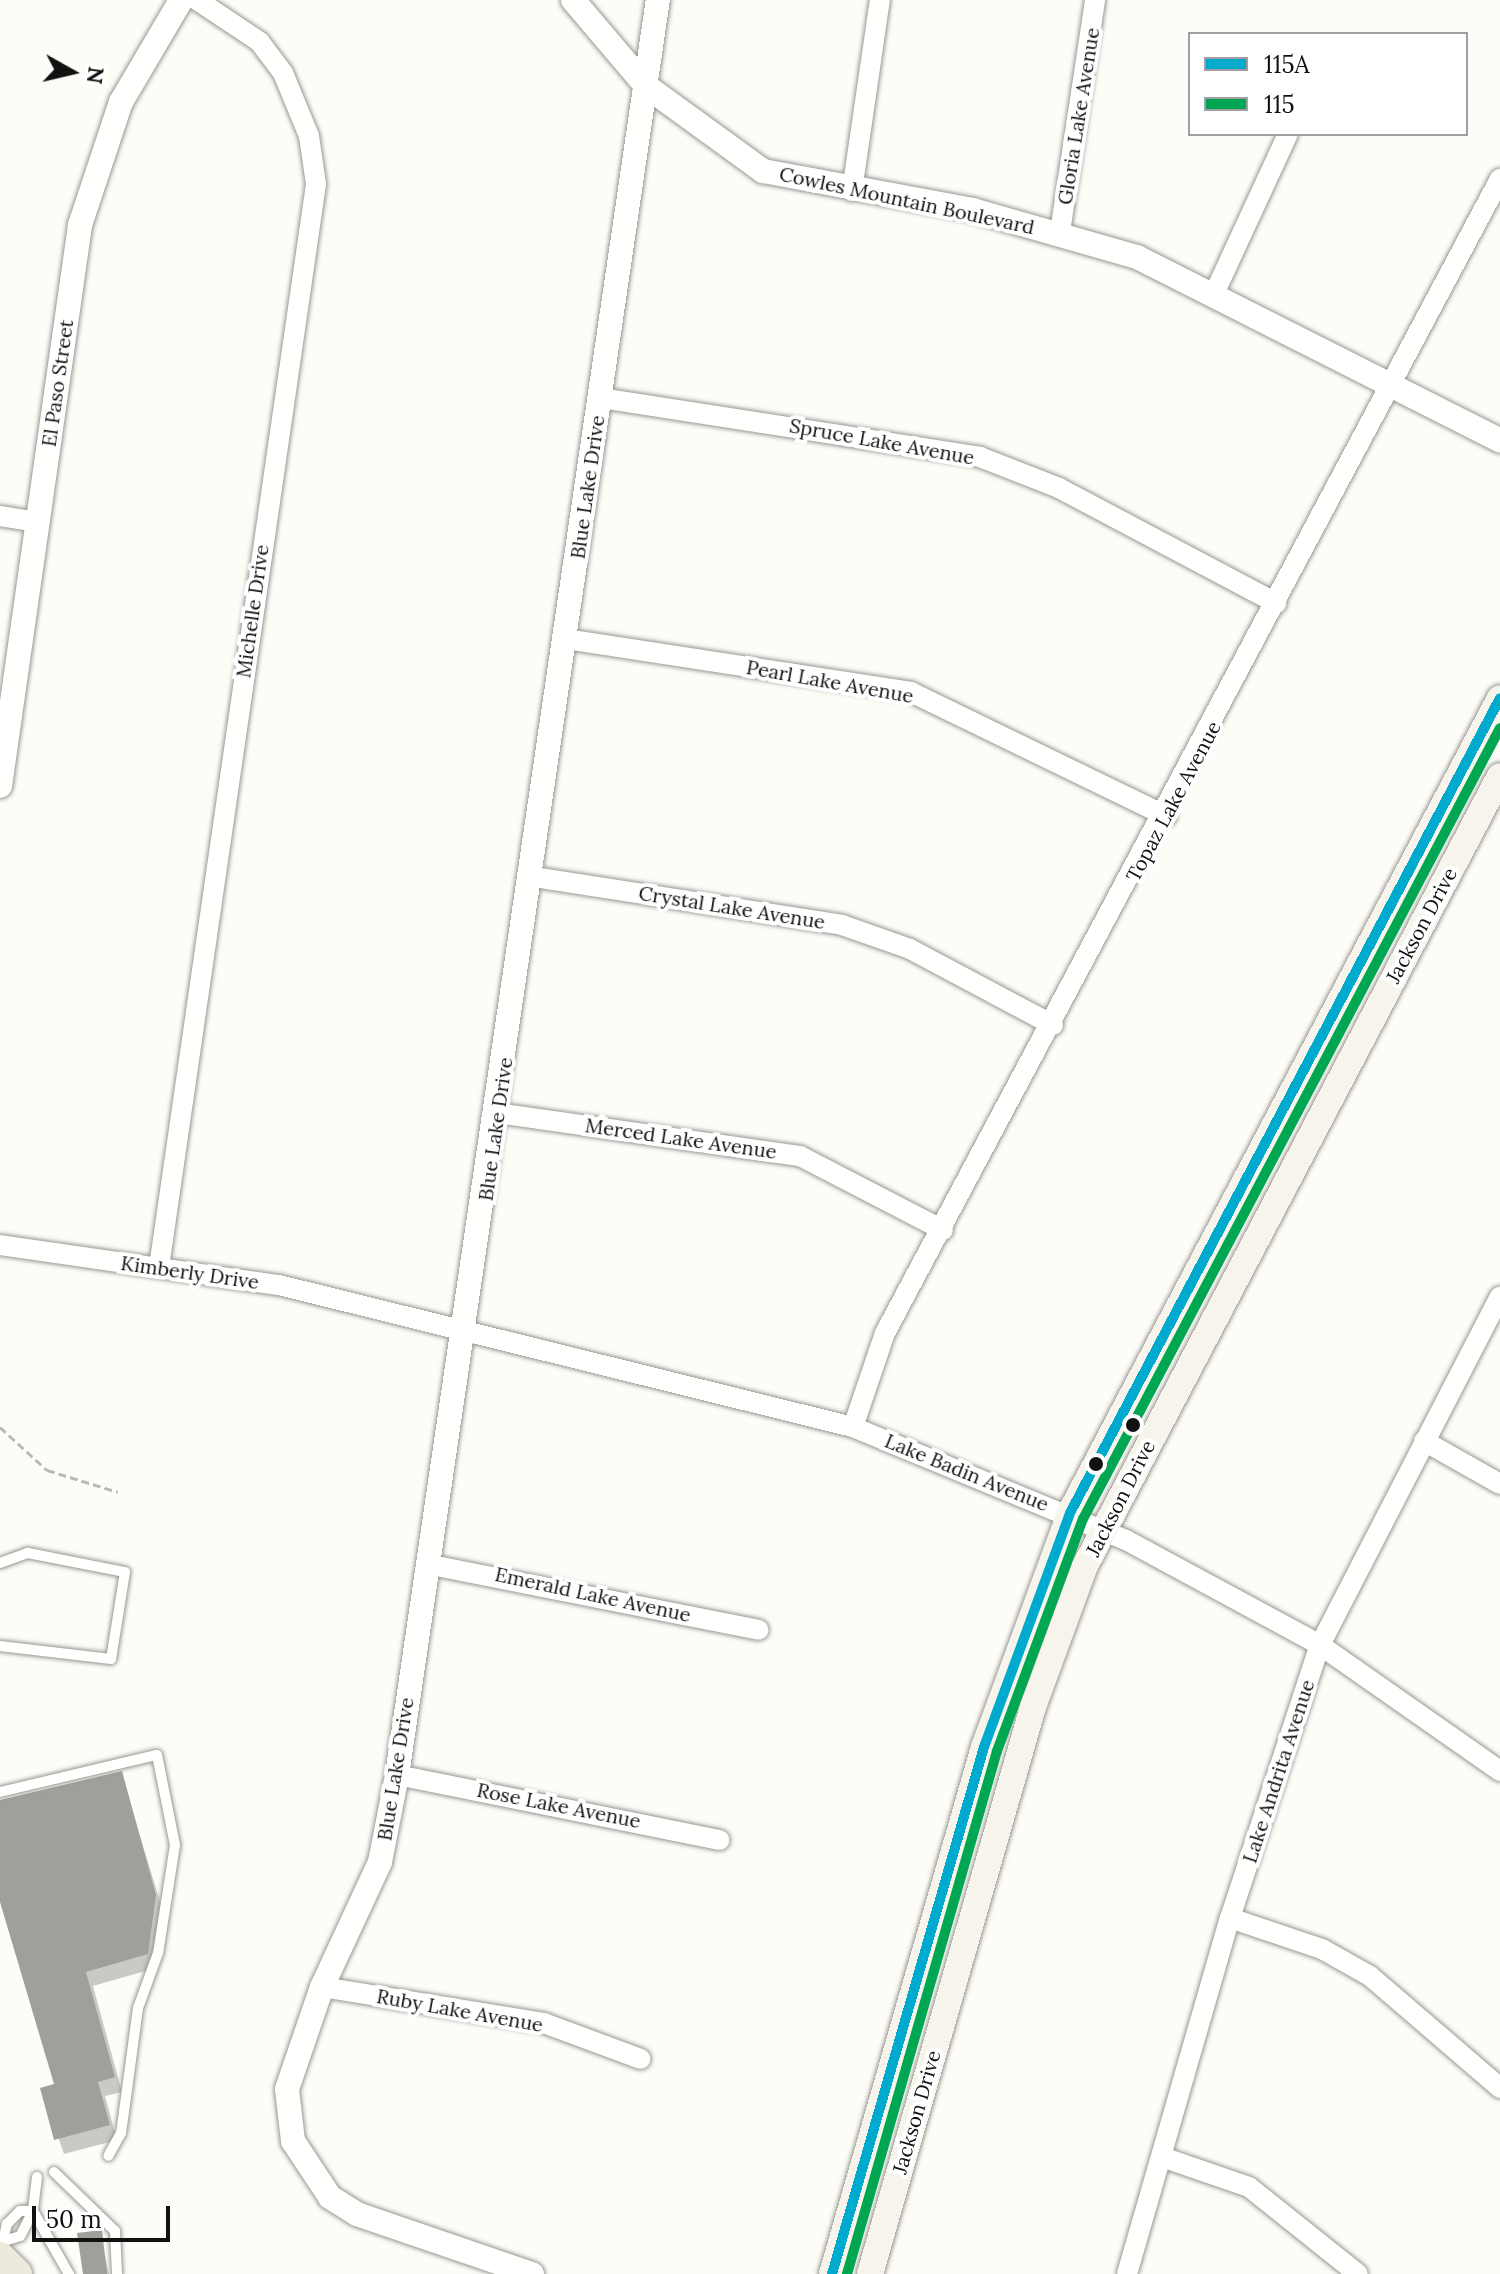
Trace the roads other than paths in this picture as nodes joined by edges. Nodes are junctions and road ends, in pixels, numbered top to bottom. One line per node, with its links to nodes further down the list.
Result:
1 (181, 0): 17 (street, El Paso Street)
2 (197, 0): 29 (street, Michelle Drive)
3 (573, 0): 7 (street, Cowles Mountain Boulevard)
4 (658, 0): 7 (street, Blue Lake Drive)
5 (880, 0): 10 (street)
6 (1095, 0): 11 (street, Gloria Lake Avenue)
7 (646, 86): 10 (street, Cowles Mountain Boulevard); 14 (street, Blue Lake Drive)
8 (1287, 136): 12 (street)
9 (1500, 179): 13 (street, Topaz Lake Avenue)
10 (852, 191): 11 (street, Cowles Mountain Boulevard)
11 (1060, 232): 12 (street, Cowles Mountain Boulevard)
12 (1214, 294): 13 (street, Cowles Mountain Boulevard)
13 (1389, 387): 15 (street, Cowles Mountain Boulevard); 18 (street, Topaz Lake Avenue)
14 (600, 398): 18 (street, Spruce Lake Avenue); 19 (street, Blue Lake Drive)
15 (1500, 440)
16 (0, 516): 17 (street)
17 (37, 522): 22 (street, El Paso Street)
18 (1276, 603): 23 (street, Topaz Lake Avenue)
19 (565, 639): 23 (street, Pearl Lake Avenue); 24 (street, Blue Lake Drive)
20 (1500, 698): 36 (main road, Jackson Drive)
21 (1500, 776): 37 (main road, Jackson Drive)
22 (0, 786)
23 (1166, 816): 25 (street, Topaz Lake Avenue)
24 (533, 877): 25 (street, Crystal Lake Avenue); 26 (street, Blue Lake Drive)
25 (1053, 1025): 27 (street, Topaz Lake Avenue)
26 (497, 1113): 27 (street, Merced Lake Avenue); 32 (street, Blue Lake Drive)
27 (943, 1230): 33 (street, Topaz Lake Avenue)
28 (0, 1245): 29 (street, Kimberly Drive)
29 (159, 1267): 31 (street, Kimberly Drive)
30 (1500, 1297): 34 (street, Lake Andrita Avenue)
31 (377, 1311): 32 (street, Lake Badin Avenue)
32 (466, 1326): 33 (street, Lake Badin Avenue); 39 (street, Blue Lake Drive)
33 (853, 1427): 36 (street, Lake Badin Avenue)
34 (1424, 1441): 35 (street); 41 (street, Lake Andrita Avenue)
35 (1500, 1484)
36 (1070, 1513): 37 (street, Lake Badin Avenue); 61 (main road, Jackson Drive)
37 (1103, 1529): 41 (street, Lake Badin Avenue); 62 (main road, Jackson Drive)
38 (0, 1563): 42 (lane)
39 (426, 1564): 40 (street, Emerald Lake Avenue); 44 (street, Blue Lake Drive)
40 (759, 1630)
41 (1320, 1645): 43 (street, Lake Badin Avenue); 47 (street, Lake Andrita Avenue)
42 (0, 1646)
43 (1500, 1771)
44 (397, 1775): 46 (street, Rose Lake Avenue); 48 (street, Blue Lake Drive)
45 (0, 1792): 51 (lane)
46 (720, 1840)
47 (1230, 1918): 50 (street); 52 (street, Lake Andrita Avenue)
48 (322, 1987): 49 (street, Ruby Lake Avenue); 60 (street, Blue Lake Drive)
49 (641, 2059)
50 (1500, 2088)
51 (108, 2156)
52 (1162, 2157): 63 (street, Lake Andrita Avenue); 64 (street)
53 (54, 2172): 59 (lane)
54 (37, 2177): 55 (lane)
55 (33, 2211): 56 (lane); 56 (lane); 58 (lane)
56 (3, 2251): 57 (main road)
57 (17, 2274)
58 (69, 2274)
59 (117, 2274)
60 (532, 2274)
61 (832, 2274)
62 (870, 2274)
63 (1127, 2274)
64 (1358, 2274)

